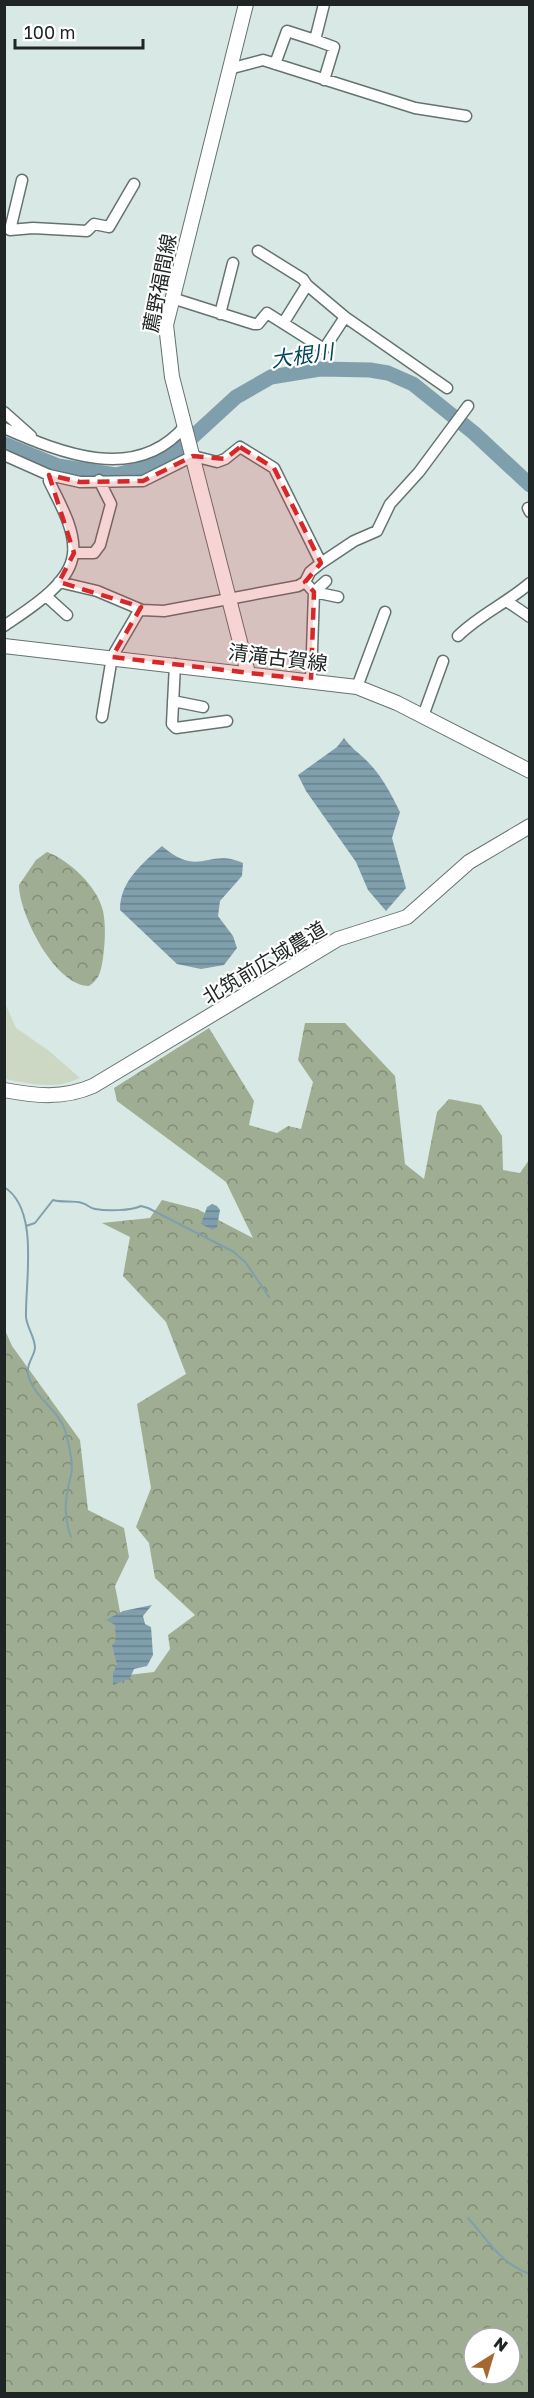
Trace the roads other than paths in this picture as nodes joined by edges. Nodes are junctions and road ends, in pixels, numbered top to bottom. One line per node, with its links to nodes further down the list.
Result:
1 (246, 4): 5 (main road, 薦野福間線)
2 (324, 4): 3 (street)
3 (315, 40): 4 (street); 6 (street)
4 (275, 64): 5 (street); 6 (street)
5 (230, 69): 13 (main road, 薦野福間線)
6 (324, 80): 7 (street)
7 (466, 116)
8 (22, 180): 9 (street)
9 (134, 184)
10 (258, 250): 12 (street)
11 (233, 263): 14 (street)
12 (307, 285): 15 (street); 16 (street)
13 (172, 298): 14 (street); 20 (main road, 薦野福間線)
14 (220, 314): 16 (street)
15 (345, 317): 16 (street); 17 (street)
16 (284, 322)
17 (447, 388)
18 (468, 406): 28 (street)
19 (4, 412): 22 (street)
20 (185, 426): 22 (street); 23 (main road, 薦野福間線)
21 (4, 428): 22 (street)
22 (40, 443)
23 (192, 453): 26 (street); 28 (street); 36 (main road, 薦野福間線)
24 (4, 455): 25 (street)
25 (49, 475): 26 (street); 27 (street)
26 (99, 480): 27 (street)
27 (74, 553): 30 (street)
28 (321, 563): 31 (street)
29 (326, 581): 33 (street)
30 (59, 582): 34 (street); 38 (street)
31 (305, 582): 33 (street); 36 (street)
32 (530, 583): 37 (street)
33 (314, 592): 35 (street); 49 (street)
34 (46, 596): 40 (street); 42 (street)
35 (338, 597)
36 (230, 600): 38 (street); 48 (main road, 薦野福間線)
37 (508, 602): 41 (street); 43 (street)
38 (140, 609): 45 (street)
39 (385, 612): 50 (street)
40 (67, 615)
41 (530, 617)
42 (4, 626)
43 (458, 636)
44 (4, 645): 45 (main road, 清滝古賀線)
45 (112, 657): 47 (main road, 清滝古賀線); 54 (street)
46 (443, 661): 53 (street)
47 (175, 664): 48 (main road, 清滝古賀線); 51 (street)
48 (248, 673): 49 (main road, 清滝古賀線)
49 (311, 680): 50 (main road, 清滝古賀線)
50 (357, 687): 53 (main road, 清滝古賀線)
51 (173, 701): 52 (street); 55 (street)
52 (203, 707)
53 (423, 716): 56 (main road, 清滝古賀線)
54 (102, 717)
55 (228, 721)
56 (530, 771)
57 (530, 826): 58 (main road, 北筑前広域農道)
58 (4, 1090)

